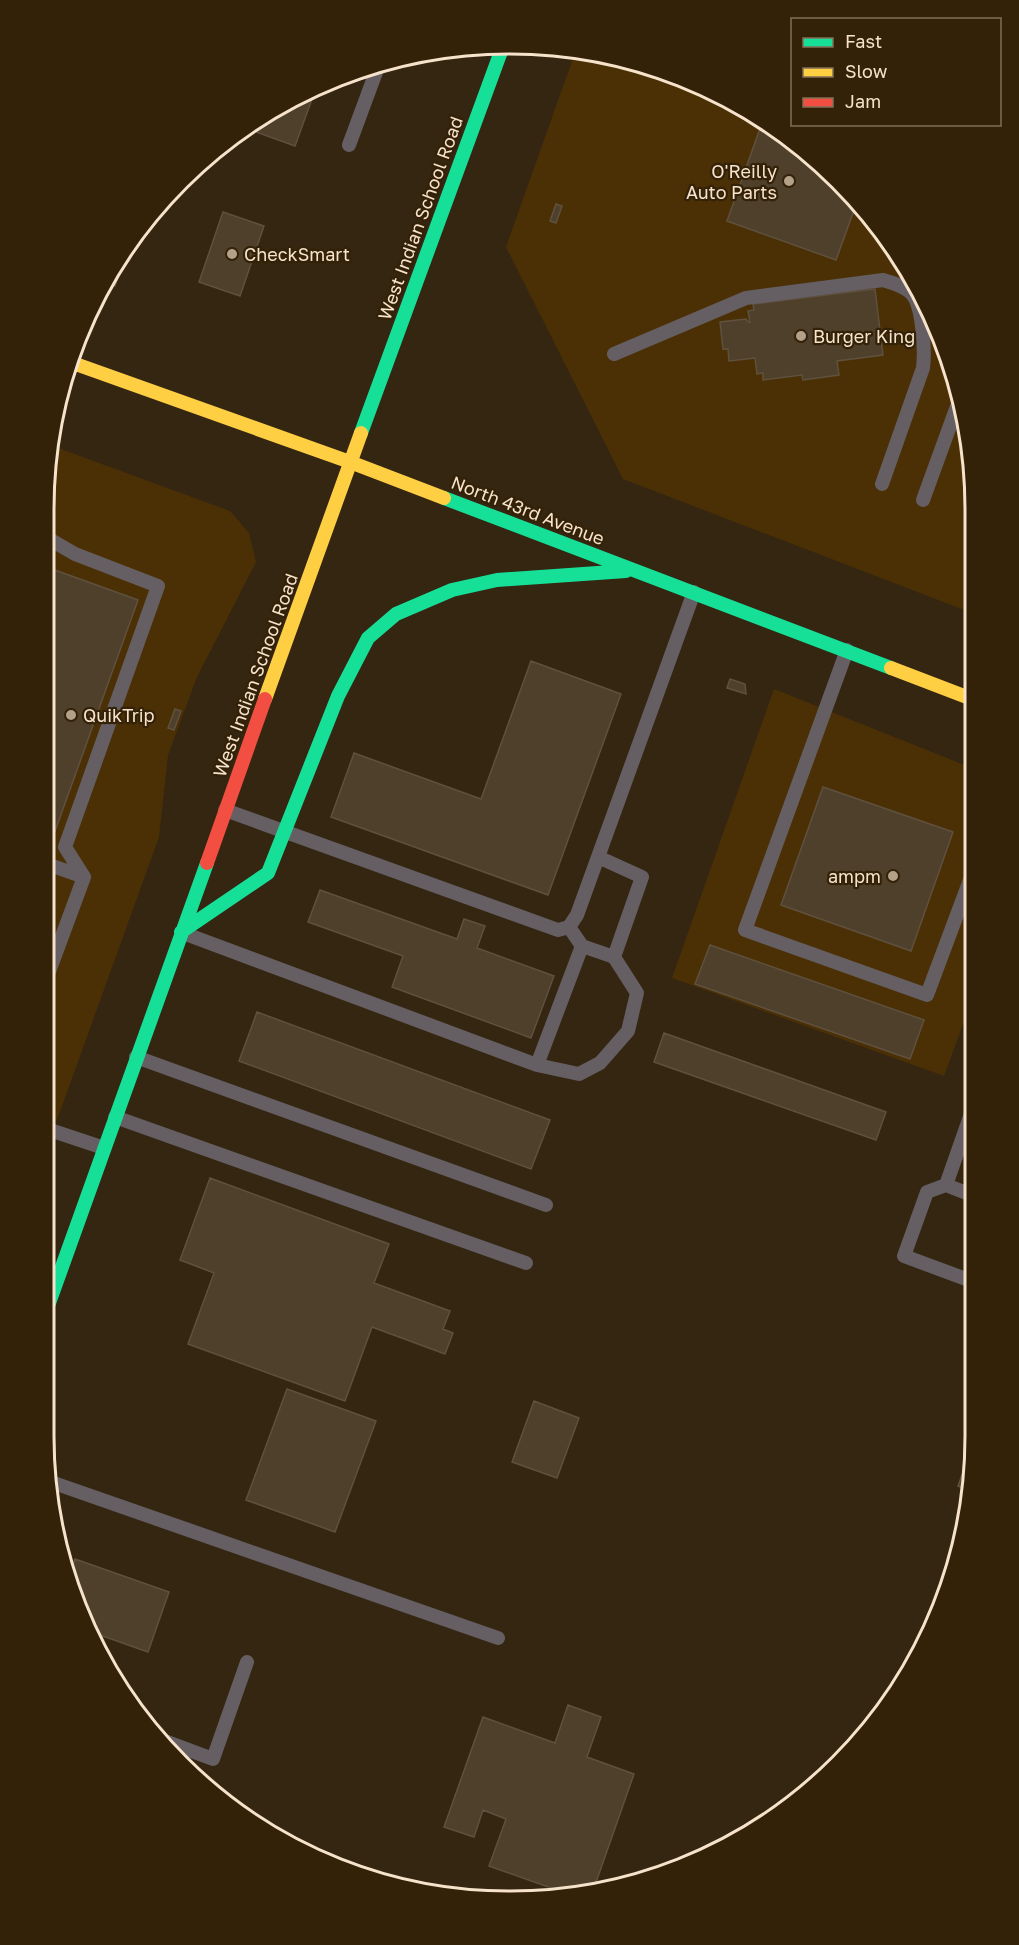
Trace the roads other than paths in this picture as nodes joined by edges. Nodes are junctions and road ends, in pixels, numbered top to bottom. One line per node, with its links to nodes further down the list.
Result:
1 (499, 54): 9 (main road, West Indian School Road)
2 (375, 75): 3 (lane)
3 (349, 145)
4 (909, 292): 6 (lane)
5 (920, 311): 10 (lane)
6 (614, 354)
7 (78, 365): 9 (main road, North 43rd Avenue)
8 (954, 414): 11 (lane)
9 (350, 462): 13 (main road, North 43rd Avenue); 17 (main road, West Indian School Road)
10 (882, 484)
11 (923, 500)
12 (54, 542): 21 (lane)
13 (641, 571): 14 (main road, North 43rd Avenue); 18 (main road)
14 (694, 592): 15 (main road, North 43rd Avenue); 19 (lane)
15 (847, 650): 16 (main road, North 43rd Avenue); 22 (lane)
16 (965, 696)
17 (225, 810): 18 (lane); 24 (main road, West Indian School Road)
18 (286, 833): 23 (lane); 24 (main road)
19 (598, 857): 23 (lane); 26 (lane)
20 (54, 866): 21 (lane)
21 (84, 877): 27 (lane)
22 (965, 893)
23 (569, 927): 25 (lane)
24 (181, 932): 28 (main road, West Indian School Road); 29 (lane)
25 (582, 946): 26 (lane); 29 (lane)
26 (614, 957): 29 (lane)
27 (54, 958)
28 (136, 1058): 30 (main road, West Indian School Road); 36 (lane)
29 (537, 1065)
30 (115, 1117): 33 (main road, West Indian School Road); 37 (lane)
31 (54, 1131): 33 (lane)
32 (965, 1133): 34 (lane)
33 (104, 1148): 39 (main road, West Indian School Road)
34 (946, 1185): 35 (lane); 38 (lane)
35 (965, 1192)
36 (546, 1205)
37 (526, 1263)
38 (965, 1279)
39 (54, 1289)
40 (57, 1484): 41 (lane)
41 (498, 1638)
42 (247, 1662): 43 (lane)
43 (175, 1745)

